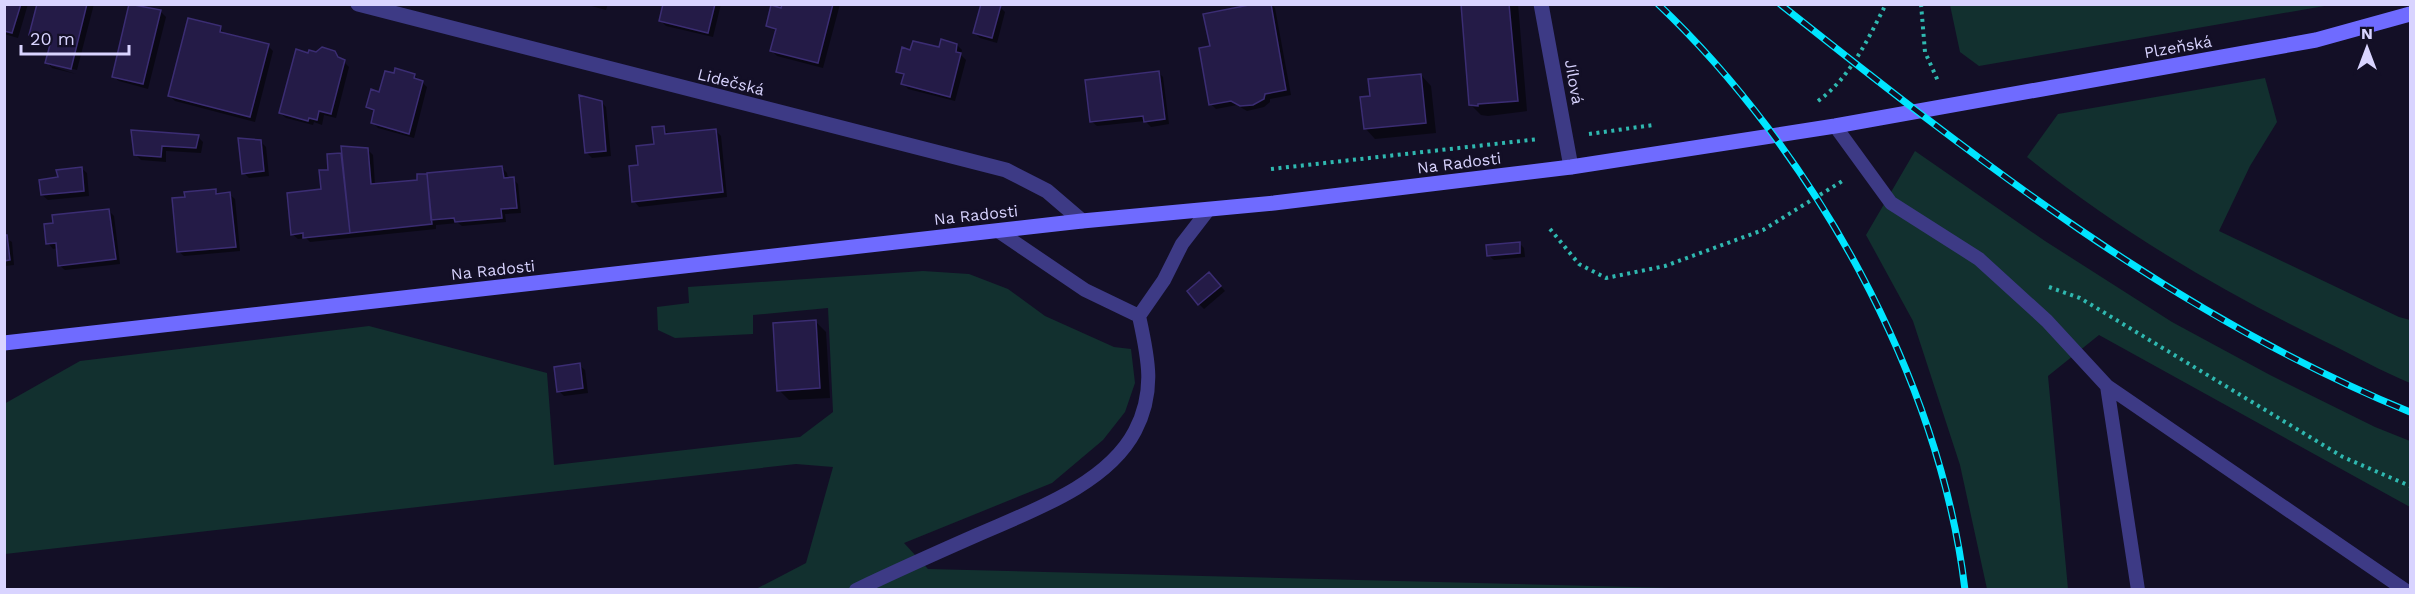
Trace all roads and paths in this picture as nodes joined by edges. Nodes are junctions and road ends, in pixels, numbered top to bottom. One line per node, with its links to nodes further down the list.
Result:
1 (358, 4): 5 (street, Lidečská)
2 (1541, 4): 13 (street, Jílová)
3 (1886, 4): 7 (path)
4 (1921, 4): 8 (path)
5 (388, 8): 17 (street, Lidečská)
6 (2410, 14): 8 (main road, Plzeňská)
7 (1809, 102)
8 (1949, 106): 10 (main road, Na Radosti)
9 (1656, 124): 11 (path)
10 (1835, 126): 13 (main road, Na Radosti); 14 (lane)
11 (1588, 134)
12 (1547, 138): 15 (path)
13 (1571, 167): 16 (main road, Na Radosti)
14 (1865, 167): 18 (path); 23 (lane)
15 (1271, 169)
16 (1209, 209): 17 (main road, Na Radosti); 21 (lane)
17 (1082, 221): 19 (main road, Na Radosti)
18 (1550, 228)
19 (998, 231): 21 (lane); 22 (main road, Na Radosti)
20 (2047, 286): 24 (path)
21 (1140, 316): 25 (lane)
22 (4, 343)
23 (2107, 386): 26 (lane); 27 (lane)
24 (2410, 486)
25 (856, 590)
26 (2138, 590)
27 (2405, 590)

